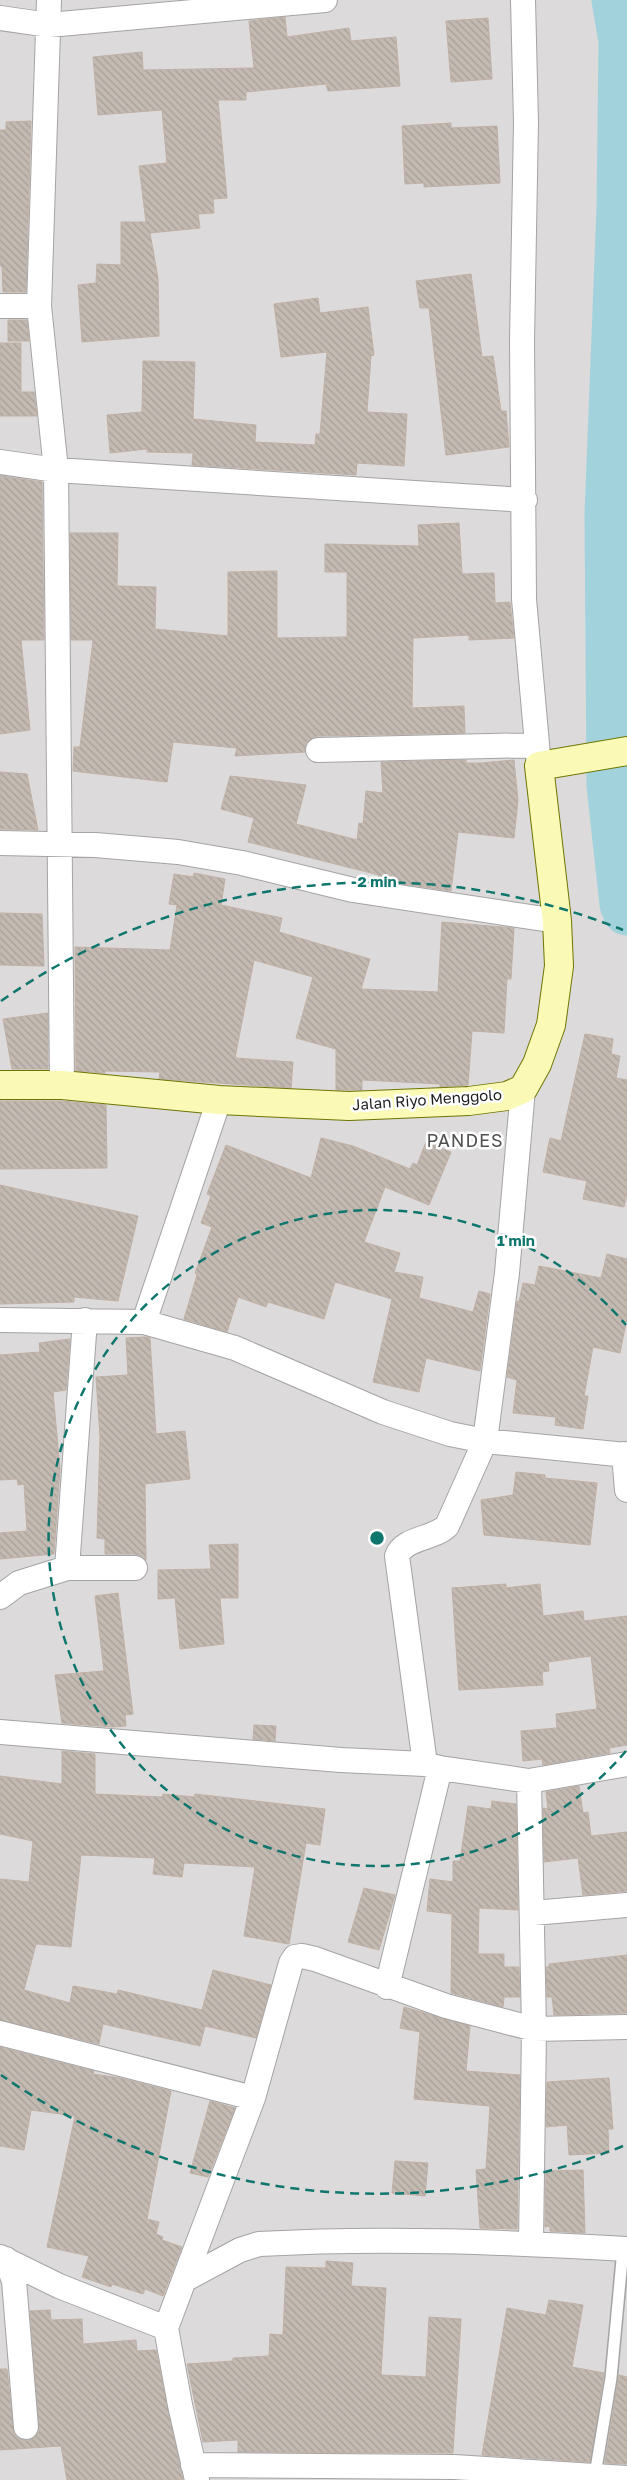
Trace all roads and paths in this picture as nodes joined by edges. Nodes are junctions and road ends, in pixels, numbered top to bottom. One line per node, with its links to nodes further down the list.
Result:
1 (49, 0): 5 (street)
2 (325, 0): 5 (street)
3 (523, 0): 10 (street)
4 (0, 18): 5 (street)
5 (49, 25): 7 (street)
6 (0, 306): 7 (street)
7 (38, 306): 9 (street)
8 (0, 462): 9 (street)
9 (56, 470): 10 (street); 15 (street)
10 (525, 500): 13 (street)
11 (318, 750): 13 (street)
12 (627, 752): 13 (street)
13 (542, 758): 16 (street, Jalan Riyo Menggolo)
14 (0, 843): 15 (street)
15 (59, 845): 16 (street); 18 (street)
16 (557, 921): 19 (street, Jalan Riyo Menggolo)
17 (0, 1085): 18 (street, Jalan Riyo Menggolo)
18 (62, 1085): 20 (street, Jalan Riyo Menggolo)
19 (522, 1089): 20 (street, Jalan Riyo Menggolo); 24 (street)
20 (219, 1100): 23 (street)
21 (0, 1320): 22 (street)
22 (85, 1320): 23 (street); 27 (street)
23 (144, 1322): 24 (street)
24 (485, 1441): 25 (street); 32 (street)
25 (625, 1454): 26 (street)
26 (627, 1490)
27 (67, 1568): 28 (street); 29 (street)
28 (135, 1568)
29 (0, 1597)
30 (0, 1732): 32 (street)
31 (627, 1764): 33 (street)
32 (432, 1766): 33 (street); 36 (street)
33 (529, 1781): 35 (street)
34 (627, 1905): 35 (street)
35 (533, 1913): 38 (street)
36 (387, 1987): 38 (street); 40 (street)
37 (627, 2027): 38 (street)
38 (534, 2029): 41 (street)
39 (0, 2033): 40 (street)
40 (253, 2098): 44 (street)
41 (531, 2244): 42 (street); 44 (street)
42 (625, 2249): 49 (lane)
43 (3, 2258): 45 (street); 46 (street)
44 (184, 2280): 45 (street)
45 (166, 2328): 47 (street)
46 (26, 2427)
47 (195, 2473): 48 (street)
48 (453, 2473): 49 (street)
49 (595, 2475): 50 (street)
50 (627, 2478)

